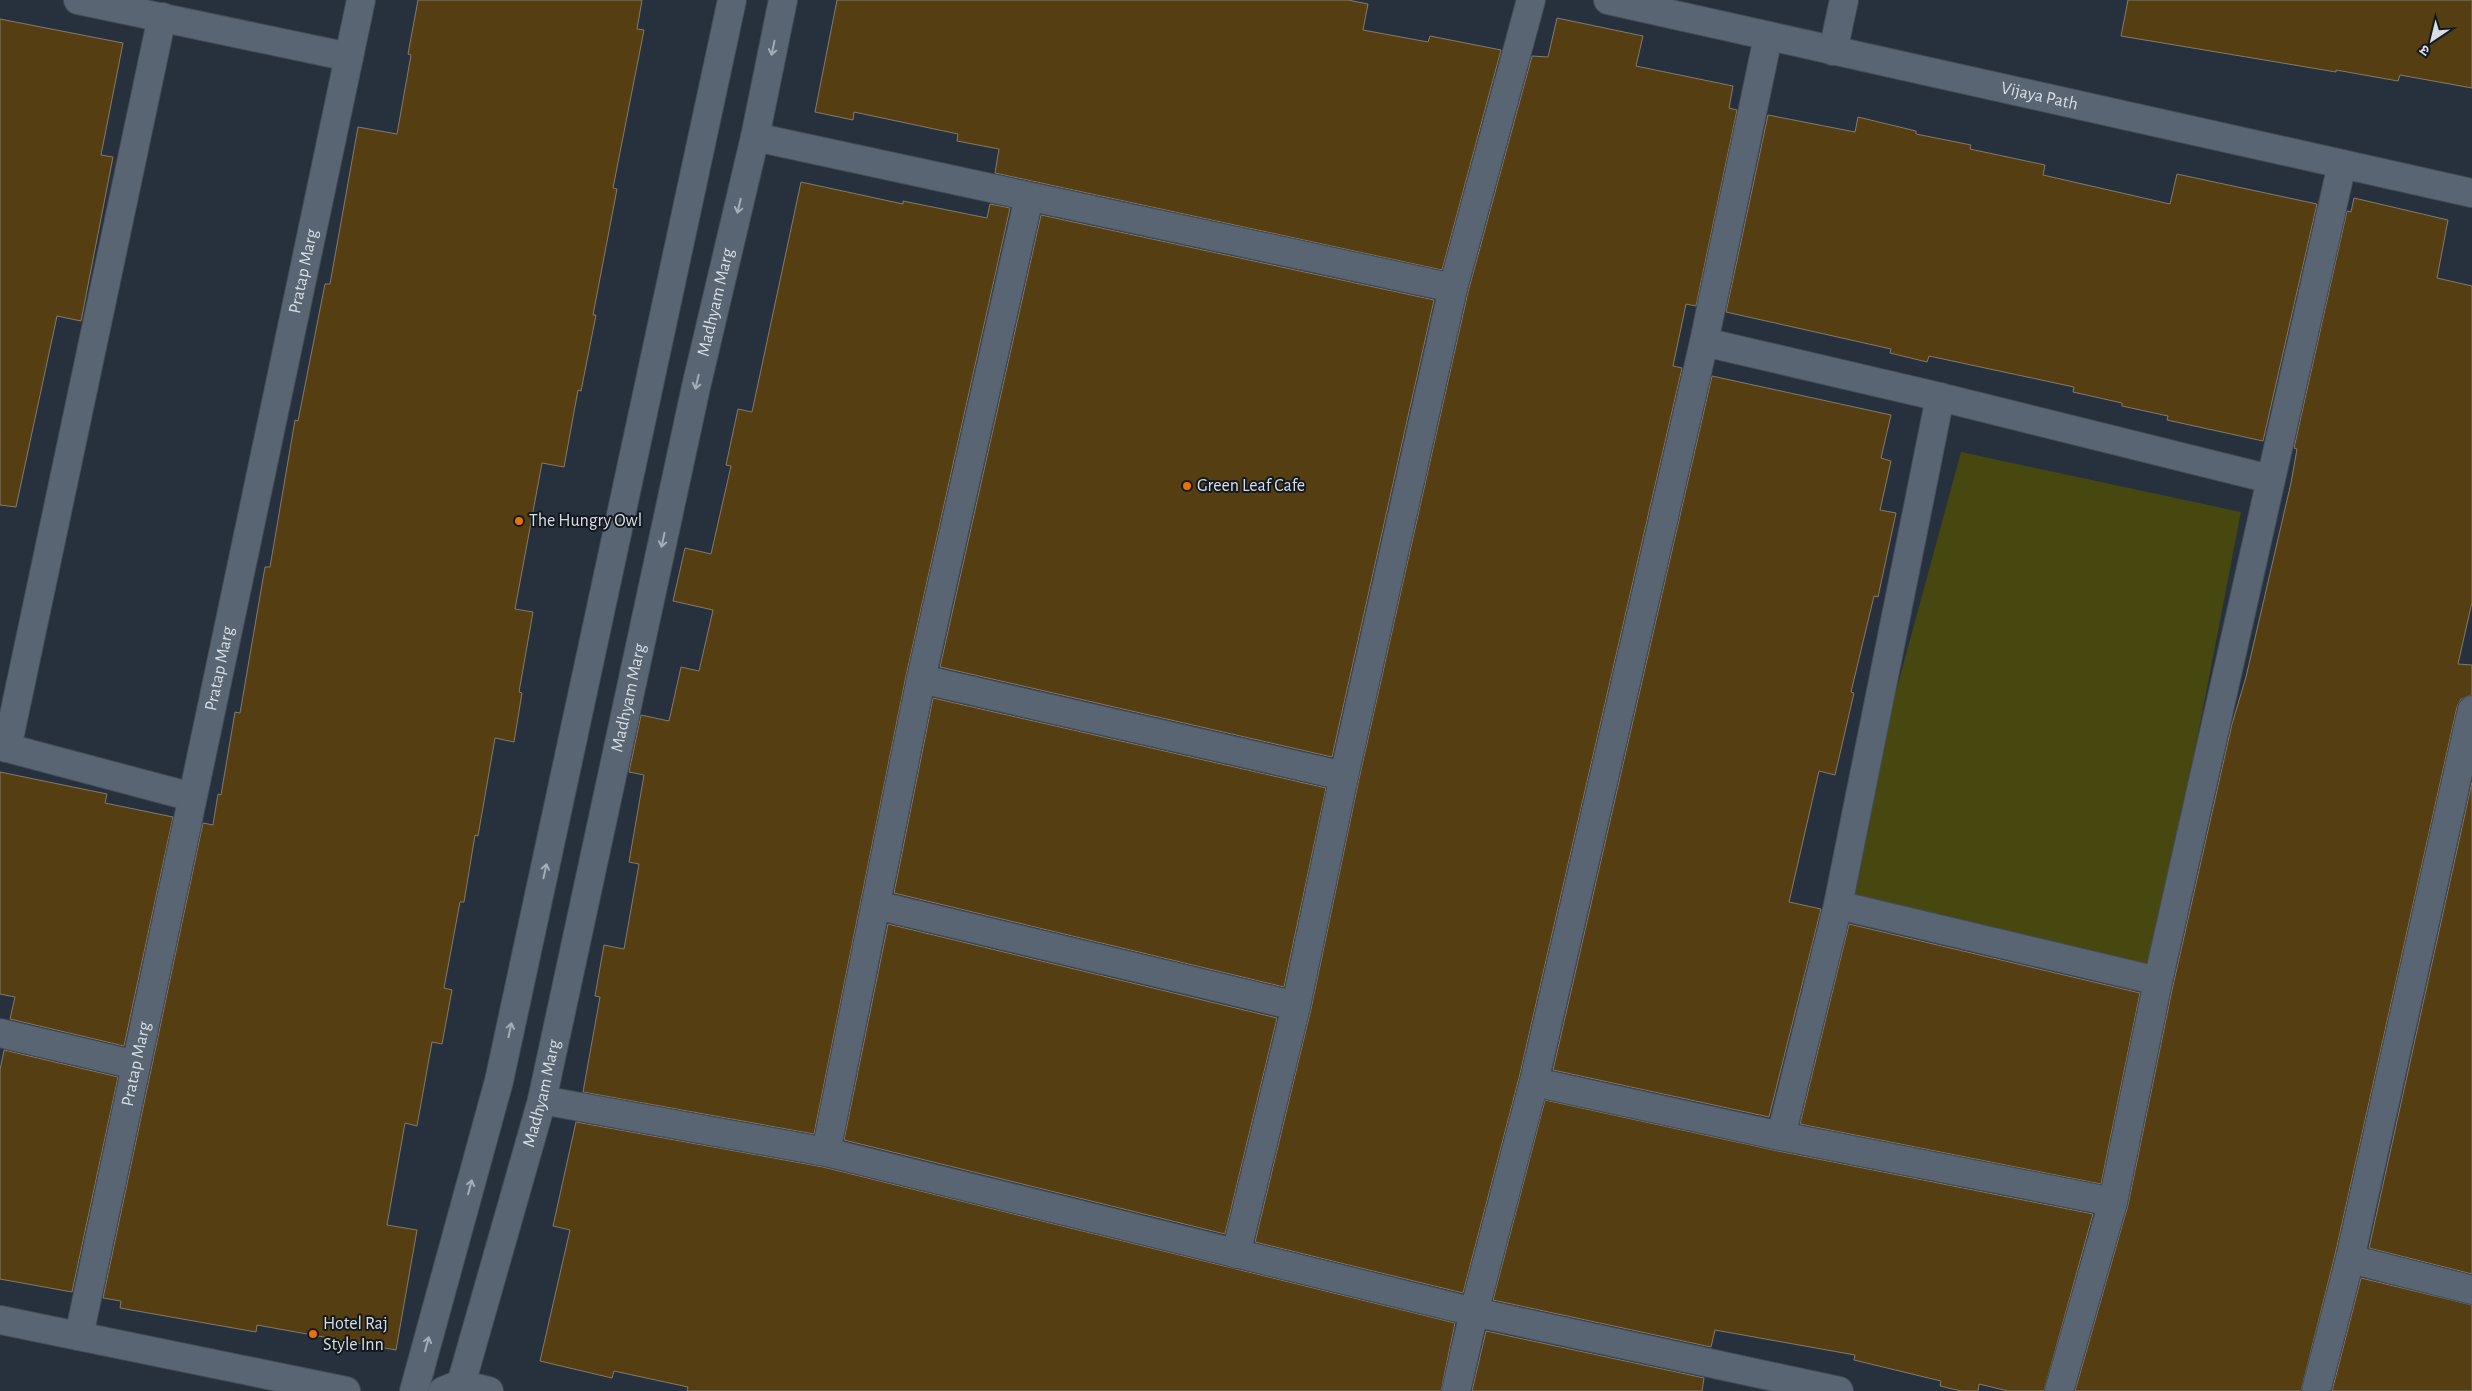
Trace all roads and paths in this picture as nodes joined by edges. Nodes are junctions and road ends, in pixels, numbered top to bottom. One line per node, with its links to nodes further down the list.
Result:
1 (78, 0): 8 (street)
2 (362, 0): 11 (street, Pratap Marg)
3 (732, 0): 44 (street, one-way to 3)
4 (783, 0): 12 (street, Madhyam Marg, one-way to 12)
5 (1531, 0): 16 (street)
6 (1608, 0): 9 (street, Vijaya Path)
7 (1844, 0): 10 (street)
8 (162, 17): 11 (street); 22 (street)
9 (1768, 37): 10 (street, Vijaya Path); 17 (street)
10 (1833, 51): 13 (street, Vijaya Path)
11 (350, 57): 24 (street, Pratap Marg)
12 (755, 137): 15 (street); 32 (street, Madhyam Marg, one-way to 32)
13 (2342, 164): 14 (street, Vijaya Path); 19 (street)
14 (2472, 193)
15 (1029, 197): 16 (street); 20 (street)
16 (1453, 288): 23 (street)
17 (1704, 342): 18 (street); 31 (street)
18 (1940, 397): 19 (street); 26 (street)
19 (2270, 479): 27 (street)
20 (921, 679): 23 (street); 25 (street)
21 (2472, 710): 37 (street)
22 (4, 747): 24 (street)
23 (1344, 776): 28 (street)
24 (192, 797): 30 (street, Pratap Marg)
25 (876, 905): 28 (street); 34 (street)
26 (1838, 905): 27 (street); 33 (street)
27 (2158, 980): 35 (street)
28 (1296, 1006): 36 (street)
29 (0, 1033): 30 (street)
30 (136, 1066): 41 (street, Pratap Marg)
31 (1534, 1082): 33 (street); 39 (street)
32 (542, 1100): 34 (street); 42 (street, Madhyam Marg)
33 (1781, 1136): 35 (street)
34 (826, 1152): 36 (street)
35 (2113, 1202): 48 (street)
36 (1236, 1254): 39 (street)
37 (2350, 1259): 38 (street); 49 (street)
38 (2472, 1290)
39 (1474, 1312): 46 (street); 47 (street)
40 (0, 1320): 41 (street)
41 (79, 1336): 43 (street)
42 (454, 1389): 45 (street)
43 (346, 1391)
44 (414, 1391)
45 (490, 1391)
46 (1456, 1391)
47 (1839, 1391)
48 (2059, 1391)
49 (2316, 1391)

